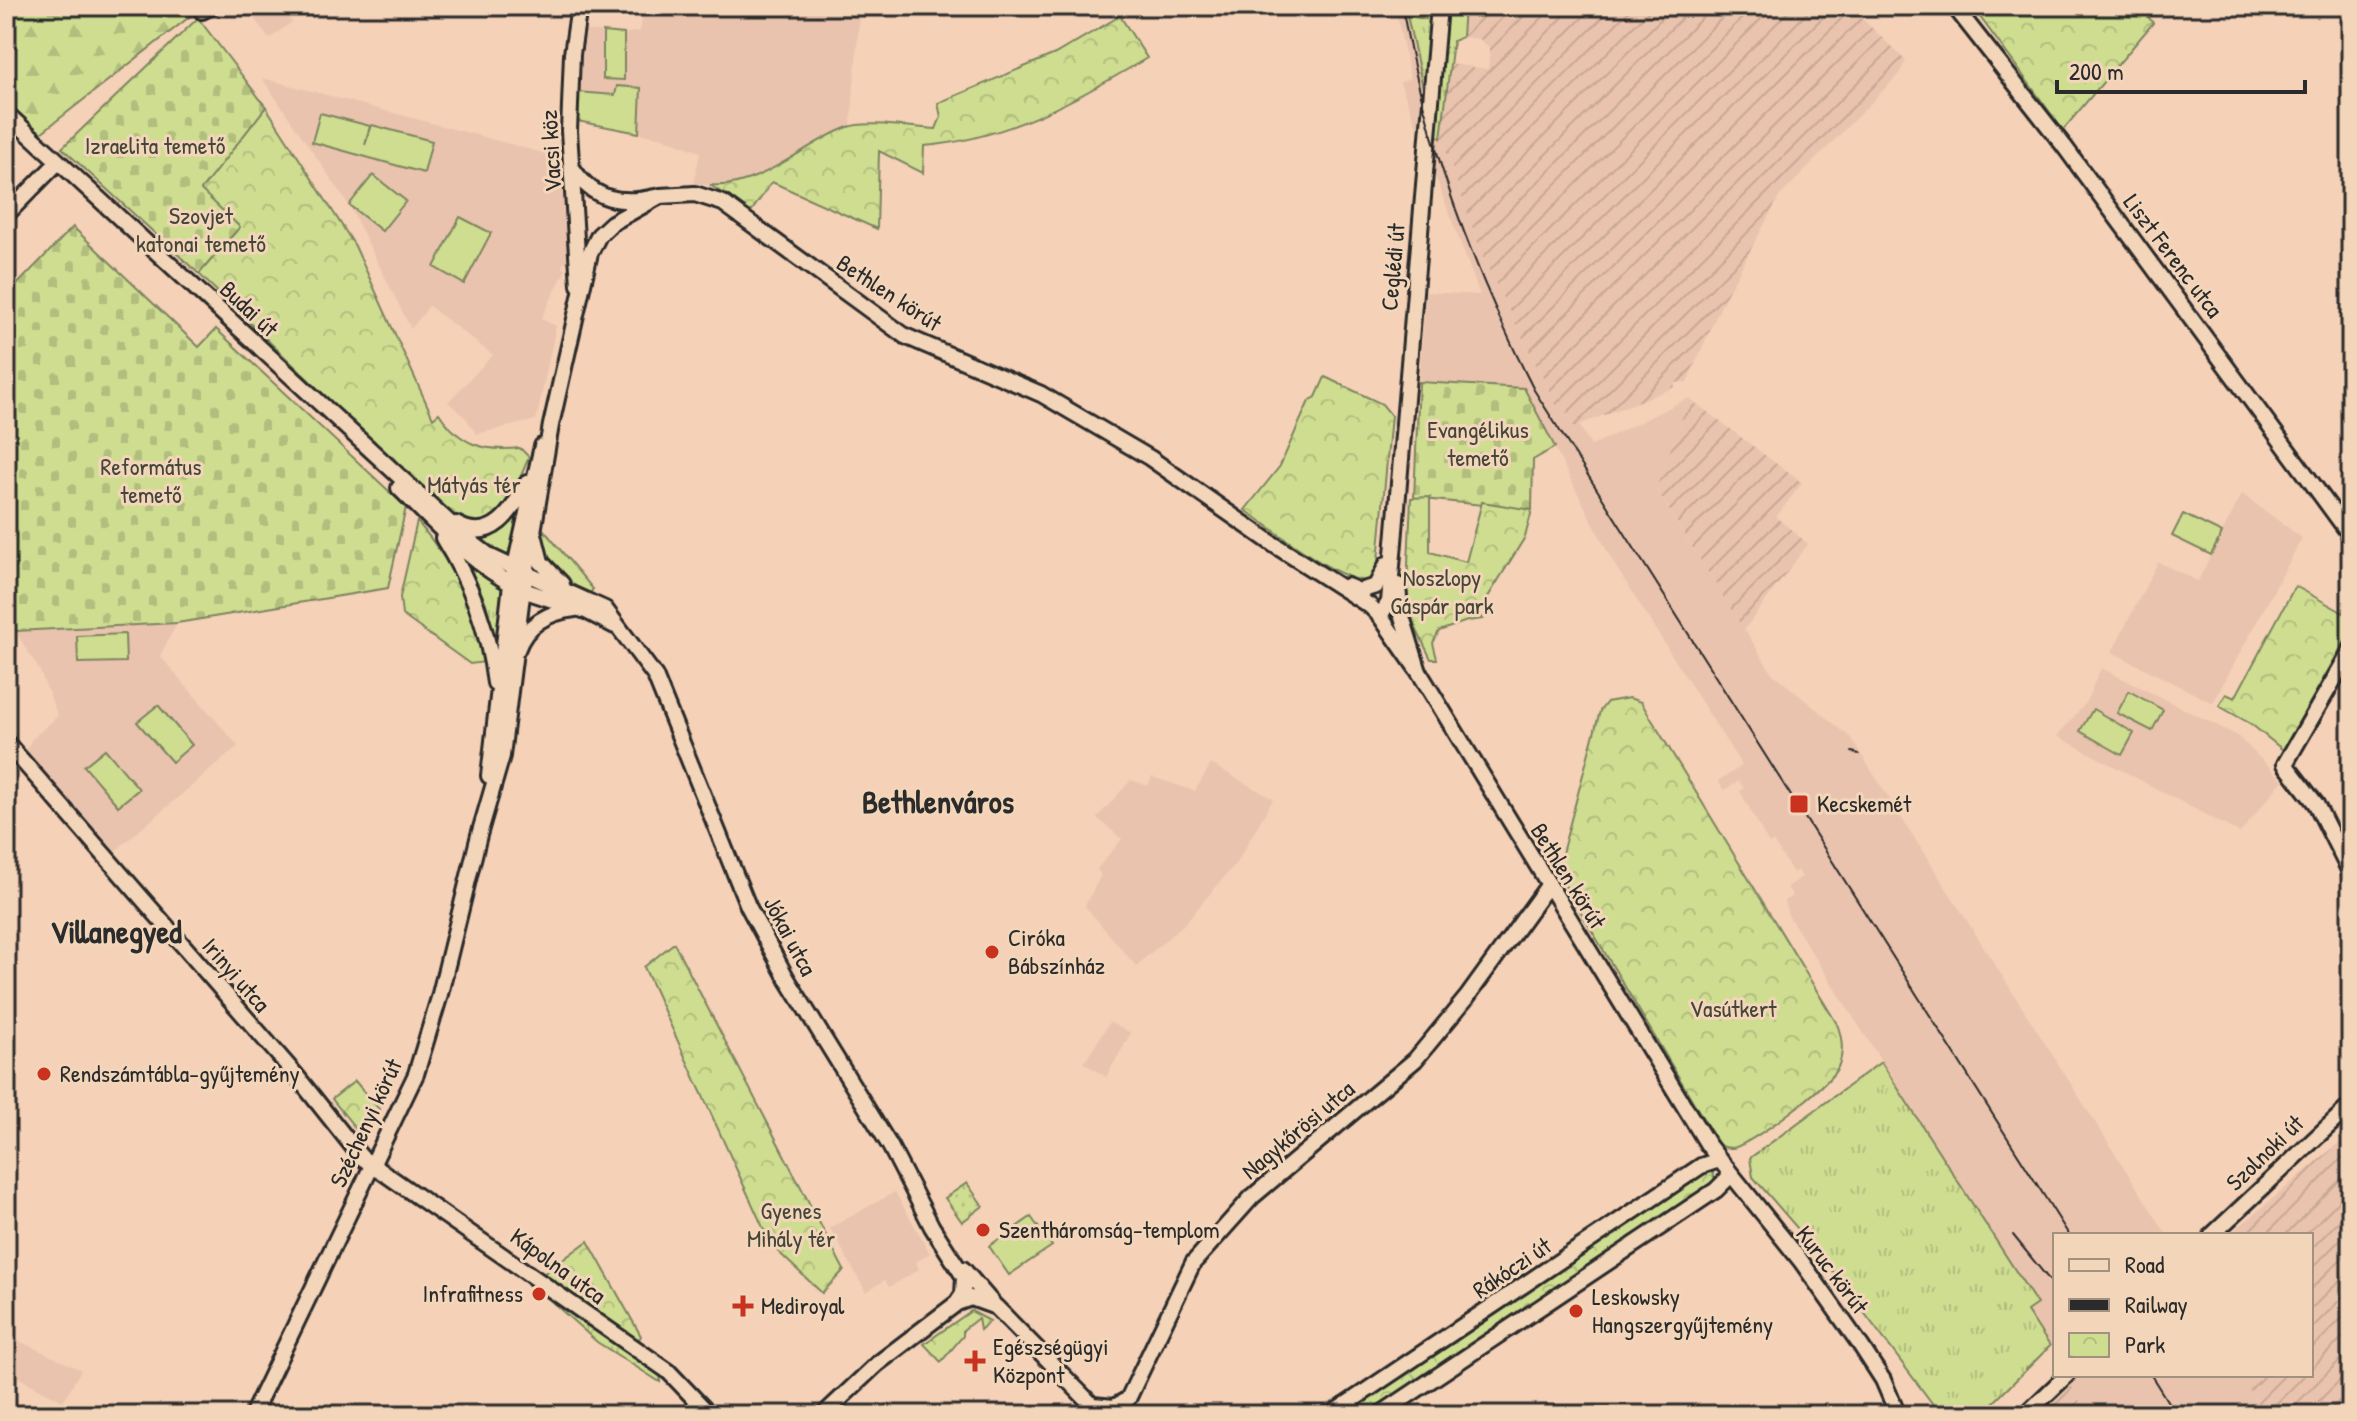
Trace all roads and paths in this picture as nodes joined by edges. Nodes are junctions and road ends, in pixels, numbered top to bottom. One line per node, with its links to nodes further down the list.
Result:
1 (579, 6): 6 (street, Vacsi köz)
2 (1439, 6): 14 (street, Ceglédi út)
3 (1954, 6): 15 (street, Liszt Ferenc utca)
4 (6, 113): 5 (street, Budai út)
5 (58, 162): 8 (street); 12 (street, Budai út)
6 (571, 167): 7 (street); 9 (street, Vacsi köz)
7 (660, 196): 9 (street, Bethlen körút); 17 (street, Bethlen körút)
8 (6, 215)
9 (579, 294): 10 (street, Bethlen körút)
10 (551, 425): 11 (street, Bethlen körút); 13 (street, Bethlen körút)
11 (536, 465): 12 (street); 16 (street, Bethlen körút)
12 (442, 523): 16 (street, Jókai utca); 18 (street, Jókai utca); 24 (street)
13 (535, 523): 16 (street, Bethlen körút); 19 (street)
14 (1395, 533): 17 (street); 20 (street); 23 (street)
15 (2351, 536)
16 (521, 571): 18 (street); 19 (street, Jókai utca)
17 (1326, 577): 20 (street, Bethlen körút)
18 (517, 587): 19 (street, Jókai utca); 22 (street, Széchenyi körút); 24 (street, Széchenyi körút)
19 (579, 602): 22 (street); 34 (street, Jókai utca)
20 (1380, 616): 23 (street, Bethlen körút)
21 (2351, 650): 27 (street)
22 (516, 653): 26 (street, Széchenyi körút)
23 (1419, 672): 28 (street, Bethlen körút)
24 (498, 703): 26 (street, Széchenyi körút)
25 (6, 742): 31 (street, Irinyi utca)
26 (479, 835): 31 (street, Széchenyi körút)
27 (2351, 874)
28 (1549, 884): 30 (street, Bethlen körút); 38 (street, Nagykőrösi utca)
29 (2351, 1105): 33 (street, Szolnoki út)
30 (1719, 1160): 32 (street, Kuruc körút); 42 (street, Rákóczi út)
31 (371, 1163): 39 (street, Széchenyi körút); 40 (street, Kápolna utca)
32 (1730, 1176): 43 (street, Rákóczi út); 44 (street, Kuruc körút)
33 (2214, 1233)
34 (948, 1250): 35 (street); 36 (street)
35 (957, 1303): 36 (street); 41 (street)
36 (990, 1305): 38 (street)
37 (2065, 1377): 45 (street)
38 (1097, 1410)
39 (252, 1415)
40 (710, 1415)
41 (823, 1415)
42 (1330, 1415)
43 (1379, 1415)
44 (1898, 1415)
45 (2025, 1415)

